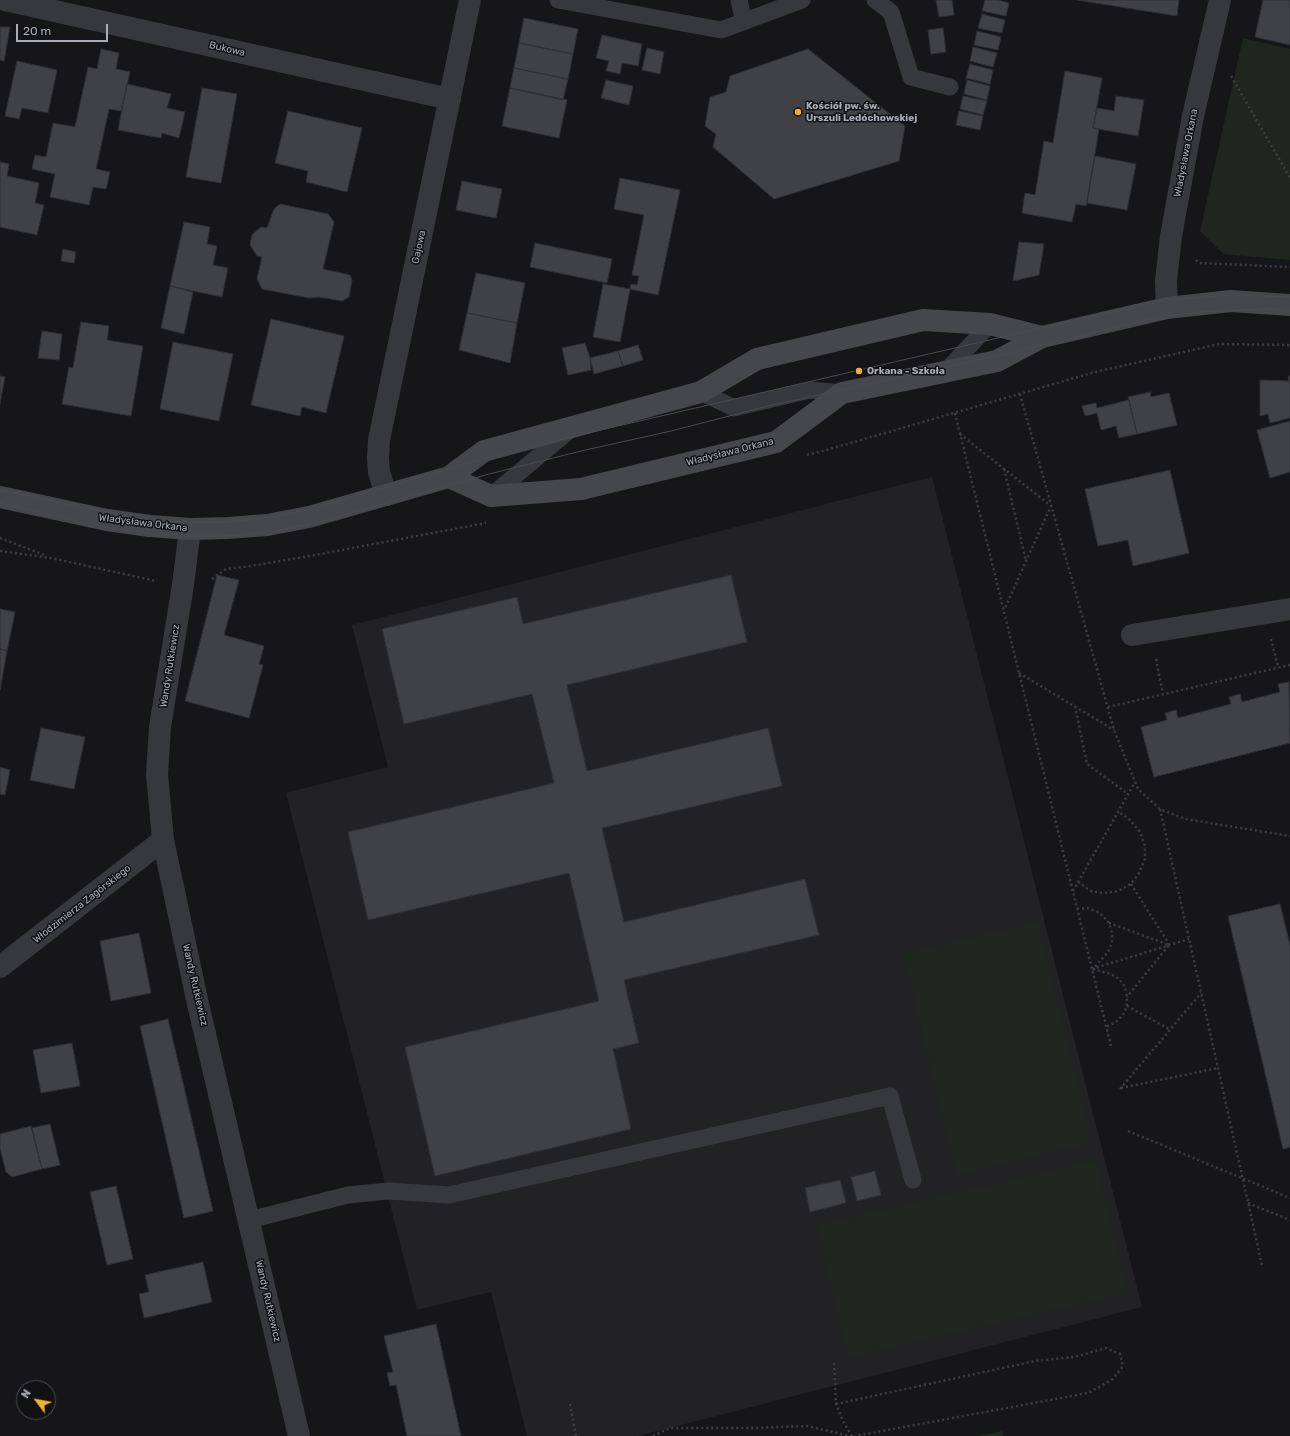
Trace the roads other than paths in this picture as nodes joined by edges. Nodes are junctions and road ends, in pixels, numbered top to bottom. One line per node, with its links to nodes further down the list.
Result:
1 (5, 0): 10 (street, Bukowa)
2 (470, 0): 10 (street, Gajowa)
3 (558, 0): 8 (lane)
4 (740, 0): 8 (lane)
5 (802, 0): 8 (lane)
6 (875, 0): 9 (lane)
7 (1220, 0): 12 (street, Władysława Orkana)
8 (744, 22)
9 (950, 87)
10 (450, 99): 20 (street, Gajowa)
11 (1290, 305): 12 (street, Władysława Orkana)
12 (1167, 308): 14 (street, Władysława Orkana)
13 (990, 324): 14 (street, Władysława Orkana); 15 (lane); 16 (street, Władysława Orkana)
14 (1042, 337): 15 (street, Władysława Orkana)
15 (946, 371): 17 (street, Władysława Orkana)
16 (701, 392): 17 (lane); 18 (street, Władysława Orkana)
17 (842, 393): 21 (street, Władysława Orkana)
18 (574, 427): 19 (street, Władysława Orkana); 21 (lane)
19 (449, 477): 20 (street, Władysława Orkana); 21 (street, Władysława Orkana)
20 (386, 495): 23 (street, Władysława Orkana)
21 (491, 496)
22 (0, 497): 23 (street, Władysława Orkana)
23 (190, 529): 26 (street, Wandy Rutkiewicz)
24 (1290, 609): 25 (street)
25 (1141, 633)
26 (163, 840): 27 (street, Włodzimierza Zagórskiego); 29 (street, Wandy Rutkiewicz)
27 (0, 968)
28 (913, 1180): 29 (lane)
29 (249, 1220): 30 (street, Wandy Rutkiewicz)
30 (299, 1436)

